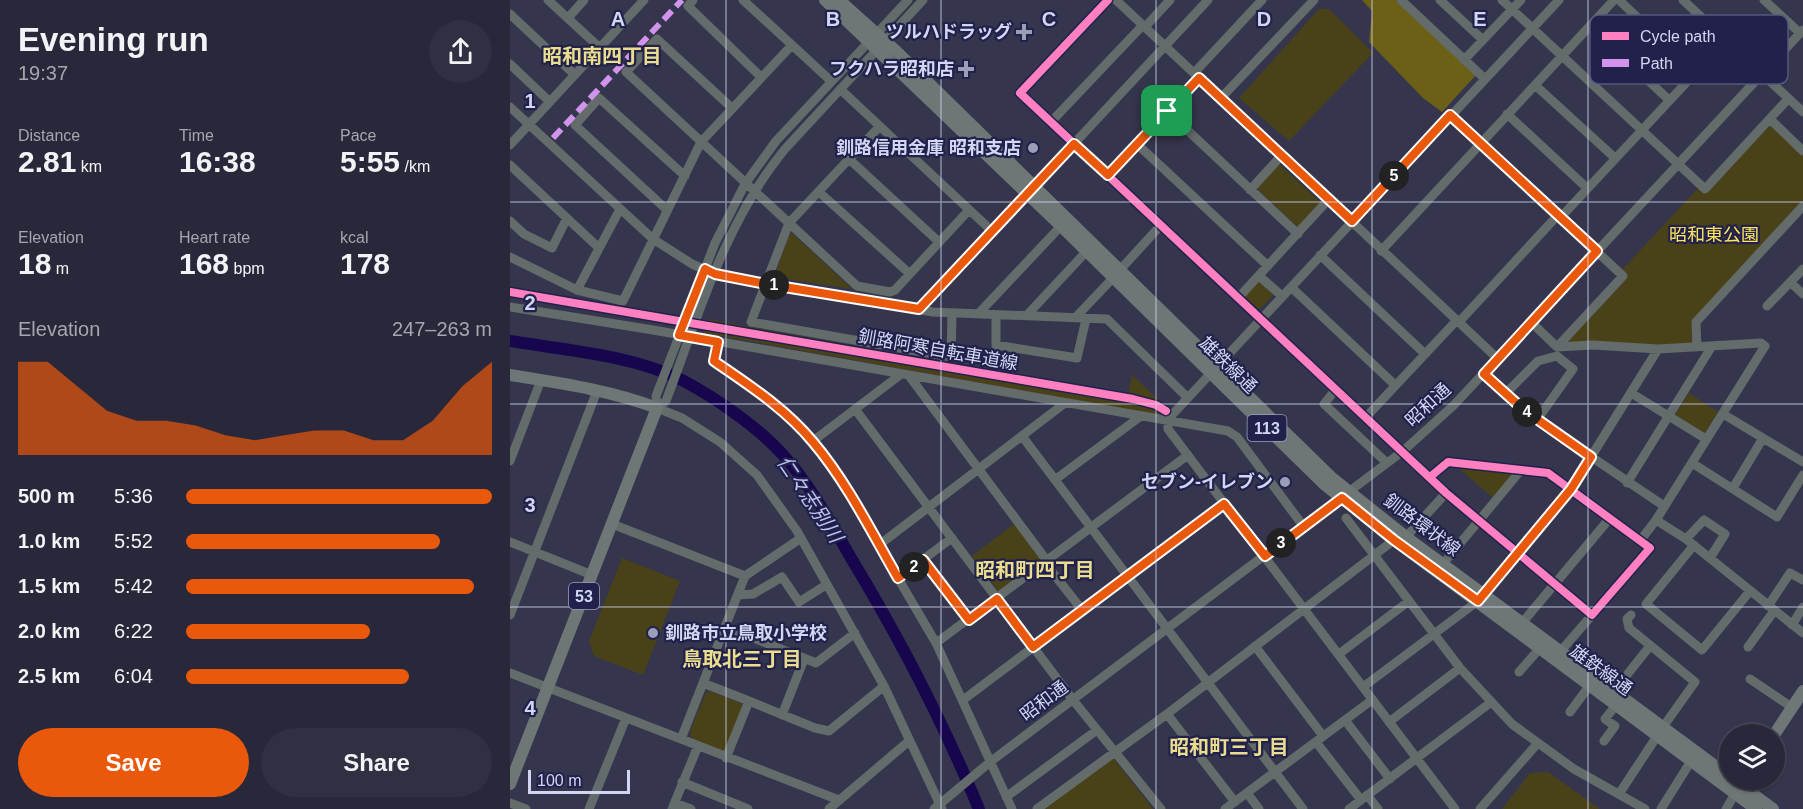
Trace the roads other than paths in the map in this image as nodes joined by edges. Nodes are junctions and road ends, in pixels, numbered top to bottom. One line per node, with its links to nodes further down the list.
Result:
1 (548, 0): 33 (street)
2 (584, 0): 33 (street)
3 (644, 0): 44 (street)
4 (693, 0): 50 (street)
5 (744, 0): 41 (street)
6 (825, 0): 40 (main road, 雄鉄線通 / 113)
7 (839, 0): 40 (main road, 雄鉄線通 / 113)
8 (908, 0): 40 (street)
9 (923, 0): 40 (street)
10 (1108, 0): 72 (street)
11 (1116, 0): 35 (street)
12 (1154, 0): 26 (street)
13 (1170, 0): 26 (street)
14 (1208, 0): 43 (street)
15 (1262, 0): 49 (street)
16 (1314, 0): 61 (street)
17 (1401, 0): 46 (street)
18 (1440, 0): 39 (street)
19 (1502, 0): 27 (street)
20 (1521, 0): 27 (street)
21 (1558, 0): 37 (street)
22 (1614, 0): 29 (street)
23 (1619, 0): 30 (street)
24 (1683, 0): 31 (street)
25 (1764, 0): 32 (street)
26 (1162, 8): 35 (street)
27 (1512, 9): 37 (street); 39 (street)
28 (510, 14): 48 (street)
29 (1600, 15)
30 (1635, 15)
31 (1699, 15)
32 (1782, 15)
33 (568, 18): 44 (street)
34 (1788, 20): 38 (street)
35 (1144, 26): 43 (street); 72 (street)
36 (1590, 26): 45 (street)
37 (1532, 28): 45 (street); 51 (street)
38 (1801, 31): 42 (street, 昭和通)
39 (1483, 40): 46 (street)
40 (876, 41): 52 (street); 60 (street); 92 (main road, 雄鉄線通 / 113)
41 (792, 45): 50 (street); 52 (street)
42 (1788, 45)
43 (1165, 46): 49 (street); 78 (street)
44 (600, 48): 48 (street)
45 (1562, 56): 53 (street); 59 (street)
46 (1464, 60): 51 (street)
47 (510, 64): 64 (street)
48 (575, 75): 64 (street)
49 (1197, 76): 61 (street); 67 (street)
50 (761, 77): 66 (street)
51 (1484, 78): 70 (street)
52 (831, 81): 89 (street)
53 (1590, 82)
54 (1592, 84): 75 (street)
55 (1652, 84): 63 (street)
56 (1684, 84): 63 (street)
57 (1752, 84): 85 (street, 昭和通)
58 (1772, 84): 62 (street)
59 (1535, 85): 69 (street); 83 (street)
60 (840, 89): 74 (street); 94 (street)
61 (1221, 99): 82 (street)
62 (1788, 99): 68 (street); 71 (street)
63 (1669, 100): 75 (street)
64 (550, 102): 73 (street)
65 (510, 107): 73 (street)
66 (732, 108): 76 (street); 76 (street)
67 (1167, 111): 79 (street); 91 (street)
68 (1803, 112)
69 (1507, 114): 77 (street); 90 (street)
70 (1450, 115): 77 (street); 103 (street)
71 (1770, 119): 81 (street); 85 (street)
72 (1051, 122): 78 (street)
73 (529, 124): 80 (street); 97 (street)
74 (879, 127): 84 (street); 99 (street)
75 (1641, 130): 83 (street); 85 (street)
76 (701, 142): 88 (street); 89 (street)
77 (1480, 143): 100 (street); 112 (street)
78 (1074, 144): 87 (street); 92 (street)
79 (1137, 144): 87 (street); 117 (street)
80 (510, 145)
81 (1803, 151)
82 (1282, 155): 91 (street); 95 (street)
83 (1615, 158): 90 (street)
84 (849, 159): 93 (street); 110 (street)
85 (1679, 164): 113 (street, 昭和通)
86 (510, 165): 101 (street)
87 (1108, 175): 105 (street)
88 (685, 176): 98 (street); 98 (street)
89 (745, 184): 94 (street); 118 (street)
90 (1587, 188): 100 (street)
91 (1250, 190): 108 (street)
92 (1030, 191): 106 (main road, 雄鉄線通 / 113); 107 (street); 122 (main road, 雄鉄線通 / 113)
93 (819, 192): 104 (street); 121 (street)
94 (754, 193): 104 (street); 120 (street)
95 (1329, 199): 103 (street); 108 (street)
96 (1803, 206): 148 (street)
97 (620, 209): 109 (street); 111 (street)
98 (667, 210): 109 (street)
99 (969, 210): 107 (street); 110 (street)
100 (1559, 216): 113 (street); 141 (street)
101 (567, 218): 102 (street); 111 (street)
102 (510, 221)
103 (1352, 221): 112 (street); 115 (street)
104 (789, 224): 121 (street); 125 (street)
105 (1161, 225): 122 (street); 130 (street)
106 (1060, 226): 114 (main road, 雄鉄線通 / 113); 135 (street)
107 (992, 231): 133 (street)
108 (1298, 234): 117 (street)
109 (653, 239): 118 (street); 127 (street)
110 (939, 242): 121 (street)
111 (599, 248): 127 (street)
112 (1381, 251): 141 (street)
113 (1597, 251): 142 (street, 昭和通); 147 (street)
114 (1086, 252): 122 (main road, 雄鉄線通 / 113); 137 (street)
115 (1320, 255): 126 (street); 150 (street)
116 (510, 257): 127 (street)
117 (1269, 266): 123 (street)
118 (705, 269): 120 (street); 143 (street)
119 (1803, 269): 124 (street)
120 (715, 274): 125 (street); 144 (street)
121 (910, 274)
122 (1116, 274): 138 (street); 152 (main road, 雄鉄線通 / 113)
123 (1259, 276): 129 (street); 130 (street)
124 (1790, 282): 128 (street); 131 (street)
125 (766, 284): 133 (street); 134 (street)
126 (1291, 287): 129 (street); 157 (street)
127 (577, 290)
128 (1803, 294)
129 (1282, 296): 140 (street)
130 (1239, 297): 140 (street)
131 (1767, 306)
132 (510, 307): 143 (street)
133 (919, 309): 134 (street)
134 (952, 314): 135 (street)
135 (978, 314): 136 (street)
136 (996, 315): 137 (street); 139 (street)
137 (1027, 315): 138 (street)
138 (1075, 318): 139 (street)
139 (1086, 319): 162 (street)
140 (1261, 319): 152 (street); 158 (street)
141 (1458, 321): 150 (street); 151 (street)
142 (1531, 322): 147 (street); 151 (street, 昭和通)
143 (679, 335): 144 (street); 163 (street)
144 (690, 337): 145 (street); 163 (street)
145 (718, 342): 155 (street); 175 (street)
146 (1712, 346): 148 (street); 166 (street); 168 (street)
147 (1557, 347): 149 (street)
148 (1697, 347): 149 (street)
149 (1658, 349): 160 (street)
150 (1425, 354): 157 (street)
151 (1498, 359): 153 (street, 昭和通)
152 (1214, 370): 162 (street); 192 (main road, 雄鉄線通 / 113)
153 (1484, 374): 161 (street); 176 (street, 昭和通)
154 (510, 375): 156 (main road)
155 (905, 376): 164 (street); 165 (street); 183 (street)
156 (541, 380): 159 (main road); 179 (street)
157 (1395, 385): 169 (street)
158 (1336, 389): 169 (street); 181 (street)
159 (597, 391): 163 (main road); 210 (street)
160 (1631, 393): 168 (street); 178 (street)
161 (1505, 394): 170 (street); 170 (street)
162 (1188, 398): 171 (street)
163 (660, 402): 200 (main road, 53); 203 (street)
164 (1065, 403): 167 (street); 172 (street)
165 (855, 409): 175 (street); 195 (street)
166 (1723, 414): 173 (street); 174 (street)
167 (1141, 416): 171 (street); 187 (street)
168 (1668, 416): 174 (street); 188 (street)
169 (1366, 417): 176 (street)
170 (1537, 420): 178 (street)
171 (1168, 421): 177 (street); 201 (street)
172 (1022, 436): 183 (street); 187 (street)
173 (1763, 438): 180 (street); 189 (street)
174 (1706, 439): 182 (street)
175 (813, 441): 209 (street)
176 (1403, 451): 181 (street, 昭和通); 186 (street)
177 (1188, 455): 193 (street); 202 (street)
178 (1591, 457): 188 (street); 190 (street)
179 (510, 461)
180 (1803, 462)
181 (1387, 463): 192 (street, 昭和通)
182 (1692, 463): 189 (street); 194 (street)
183 (978, 470): 195 (street); 216 (street)
184 (1521, 470): 186 (street); 190 (street); 198 (street)
185 (1803, 475): 189 (street)
186 (1430, 477): 191 (street)
187 (1056, 479): 202 (street)
188 (1627, 483): 194 (street)
189 (1733, 488)
190 (1571, 489): 197 (street); 211 (street)
191 (1446, 493): 198 (street); 205 (street)
192 (1346, 495): 201 (street, 昭和通); 205 (main road, 雄鉄線通 / 113)
193 (1224, 504): 212 (street); 220 (street)
194 (1665, 506): 199 (street)
195 (928, 507): 204 (street); 209 (street)
196 (1346, 518): 213 (street)
197 (1611, 518): 206 (street); 223 (street)
198 (1479, 520): 211 (street); 217 (street)
199 (1656, 520): 206 (street); 208 (street)
200 (612, 524): 218 (main road, 53); 219 (street)
201 (1304, 527): 212 (street, 昭和通)
202 (1091, 528): 216 (street); 220 (street)
203 (801, 538): 219 (street); 224 (street)
204 (951, 538): 215 (street); 228 (street)
205 (1400, 539): 213 (street); 217 (main road, 釧路環状線 / 113); 227 (main road, 雄鉄線通 / 113)
206 (1640, 541): 235 (street)
207 (510, 542): 210 (street)
208 (1690, 542): 214 (street); 214 (street); 225 (street)
209 (879, 544): 221 (street)
210 (534, 552): 218 (street); 234 (street)
211 (1517, 553): 223 (street); 227 (street)
212 (1265, 556): 231 (street); 241 (street, 昭和通)
213 (1374, 556): 229 (street); 231 (street)
214 (1710, 558): 225 (street)
215 (923, 560): 221 (street); 237 (street)
216 (1046, 562): 228 (street); 233 (street)
217 (1443, 564): 227 (main road, 釧路環状線 / 113)
218 (592, 575): 263 (main road, 53)
219 (745, 576): 226 (street)
220 (1128, 576): 233 (street); 241 (street)
221 (898, 578): 245 (street)
222 (1803, 580): 232 (street)
223 (1555, 584): 235 (street); 238 (street)
224 (826, 585): 226 (street); 242 (street)
225 (1750, 591): 232 (street)
226 (738, 595): 240 (street)
227 (1481, 598): 238 (main road, 釧路環状線 / 113); 244 (street); 250 (main road, 雄鉄線通 / 113)
228 (997, 599): 237 (street); 248 (street)
229 (1409, 602): 244 (street); 252 (street)
230 (1803, 607): 239 (street)
231 (1304, 608): 246 (street); 252 (street)
232 (1771, 609): 239 (street); 249 (street)
233 (1083, 611): 248 (street)
234 (510, 615)
235 (1592, 615): 251 (street)
236 (1631, 615): 247 (street)
237 (969, 620): 245 (street)
238 (1522, 623): 251 (main road, 釧路環状線 / 113)
239 (1792, 625): 243 (street)
240 (726, 627): 253 (street); 259 (street)
241 (1168, 628): 258 (street); 267 (street, 昭和通)
242 (855, 633): 253 (street); 261 (street)
243 (1803, 633)
244 (1434, 635): 254 (street); 262 (street)
245 (936, 643): 266 (street)
246 (1255, 646): 258 (street); 282 (street)
247 (1650, 646): 264 (street); 281 (street)
248 (1033, 647): 266 (street); 267 (street)
249 (1748, 647)
250 (1540, 648): 255 (street); 260 (main road, 雄鉄線通 / 113)
251 (1560, 652): 264 (main road, 釧路環状線 / 113)
252 (1339, 654): 262 (street)
253 (804, 659): 275 (street)
254 (1460, 668): 270 (street); 278 (street)
255 (1519, 672)
256 (510, 673): 263 (street)
257 (1750, 679): 272 (street)
258 (1207, 681): 274 (street); 294 (street)
259 (703, 683): 269 (street); 283 (street)
260 (1590, 685): 271 (main road, 雄鉄線通 / 113); 273 (street)
261 (884, 686): 275 (street); 284 (street)
262 (1363, 687): 268 (street)
263 (548, 688): 276 (street); 298 (main road, 53)
264 (1614, 691): 281 (main road, 釧路環状線 / 113)
265 (1803, 691): 272 (main road)
266 (963, 700): 292 (street)
267 (1073, 700): 280 (street); 292 (street, 昭和通)
268 (1372, 700): 277 (street); 278 (street)
269 (750, 701): 275 (street); 289 (street)
270 (1490, 703): 286 (street); 290 (street)
271 (1617, 704): 281 (main road, 雄鉄線通 / 113); 285 (street)
272 (1793, 708): 279 (main road)
273 (1570, 712)
274 (1167, 714): 288 (street); 306 (street)
275 (782, 715)
276 (626, 718): 283 (street); 312 (street)
277 (1345, 720): 282 (street); 296 (street)
278 (1389, 722): 290 (street)
279 (1782, 724)
280 (1098, 730): 288 (street); 303 (street)
281 (1660, 731): 291 (main road, 雄鉄線通 / 113); 293 (main road, 釧路環状線 / 113); 302 (street)
282 (1319, 739): 294 (street); 304 (street)
283 (681, 740): 287 (street)
284 (909, 741): 305 (street); 309 (street)
285 (1604, 741)
286 (1537, 744): 302 (street); 325 (street)
287 (698, 746): 289 (street); 297 (street)
288 (1114, 751): 317 (street); 318 (street)
289 (726, 758): 305 (street)
290 (1416, 759): 296 (street); 324 (street)
291 (1691, 762): 295 (main road, 雄鉄線通 / 113); 327 (street)
292 (988, 764): 303 (street); 309 (street, 昭和通)
293 (1719, 770)
294 (1276, 772): 301 (street); 321 (street)
295 (1719, 775)
296 (1389, 779): 304 (street)
297 (682, 782): 310 (street); 314 (street)
298 (510, 784)
299 (1736, 790): 328 (street)
300 (1743, 790): 308 (main road, 雄鉄線通 / 113)
301 (1247, 793): 306 (street); 320 (street)
302 (1619, 794): 326 (street)
303 (1006, 797): 316 (street)
304 (1364, 798): 322 (street); 323 (street)
305 (839, 800): 315 (street)
306 (1234, 802): 319 (street)
307 (510, 803): 311 (street)
308 (1755, 804): 329 (main road, 113)
309 (940, 805)
310 (674, 806): 313 (street)
311 (526, 809)
312 (590, 809)
313 (691, 809)
314 (748, 809)
315 (829, 809)
316 (1012, 809)
317 (1037, 809)
318 (1161, 809)
319 (1225, 809)
320 (1259, 809)
321 (1303, 809)
322 (1349, 809)
323 (1378, 809)
324 (1455, 809)
325 (1480, 809)
326 (1645, 809)
327 (1660, 809)
328 (1726, 809)
329 (1773, 809)

